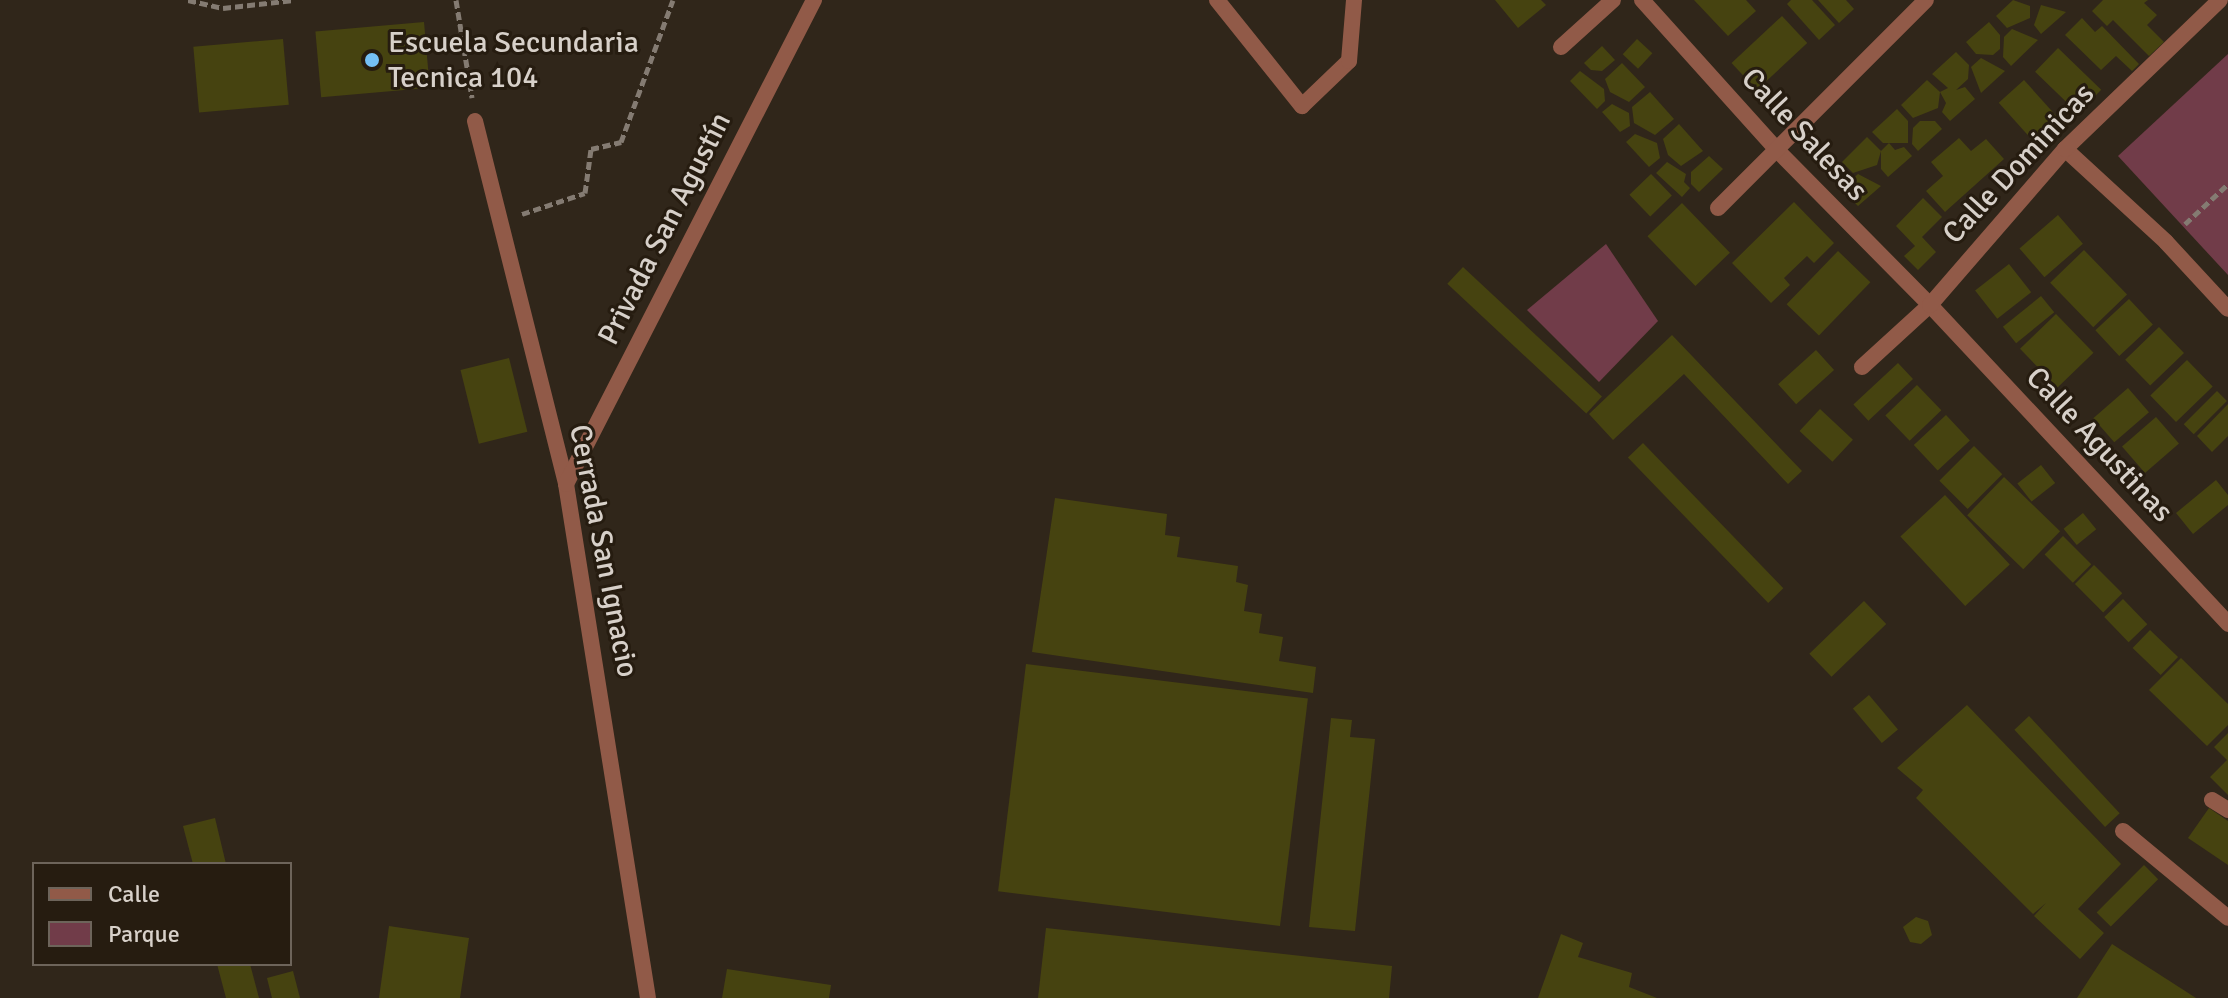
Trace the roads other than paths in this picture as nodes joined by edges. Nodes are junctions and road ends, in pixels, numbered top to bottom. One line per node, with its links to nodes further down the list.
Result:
1 (814, 0): 16 (street, Privada San Agustín)
2 (1217, 0): 3 (street)
3 (1354, 0)
4 (1613, 0): 8 (street)
5 (1642, 0): 11 (street, Calle Salesas)
6 (1926, 0): 11 (street)
7 (2220, 0): 10 (street, Calle Dominicas)
8 (1561, 47)
9 (475, 121): 16 (street, Cerrada San Ignacio)
10 (2065, 149): 13 (street, Calle Dominicas); 14 (street)
11 (1777, 150): 12 (street); 13 (street, Calle Salesas)
12 (1718, 208)
13 (1930, 305): 15 (street, Calle Dominicas); 17 (street, Calle Agustinas)
14 (2228, 309)
15 (1862, 367)
16 (566, 484): 22 (street, Cerrada San Ignacio)
17 (2228, 624)
18 (2212, 800): 19 (street)
19 (2228, 810)
20 (2123, 831): 21 (street)
21 (2228, 918)
22 (648, 998)

